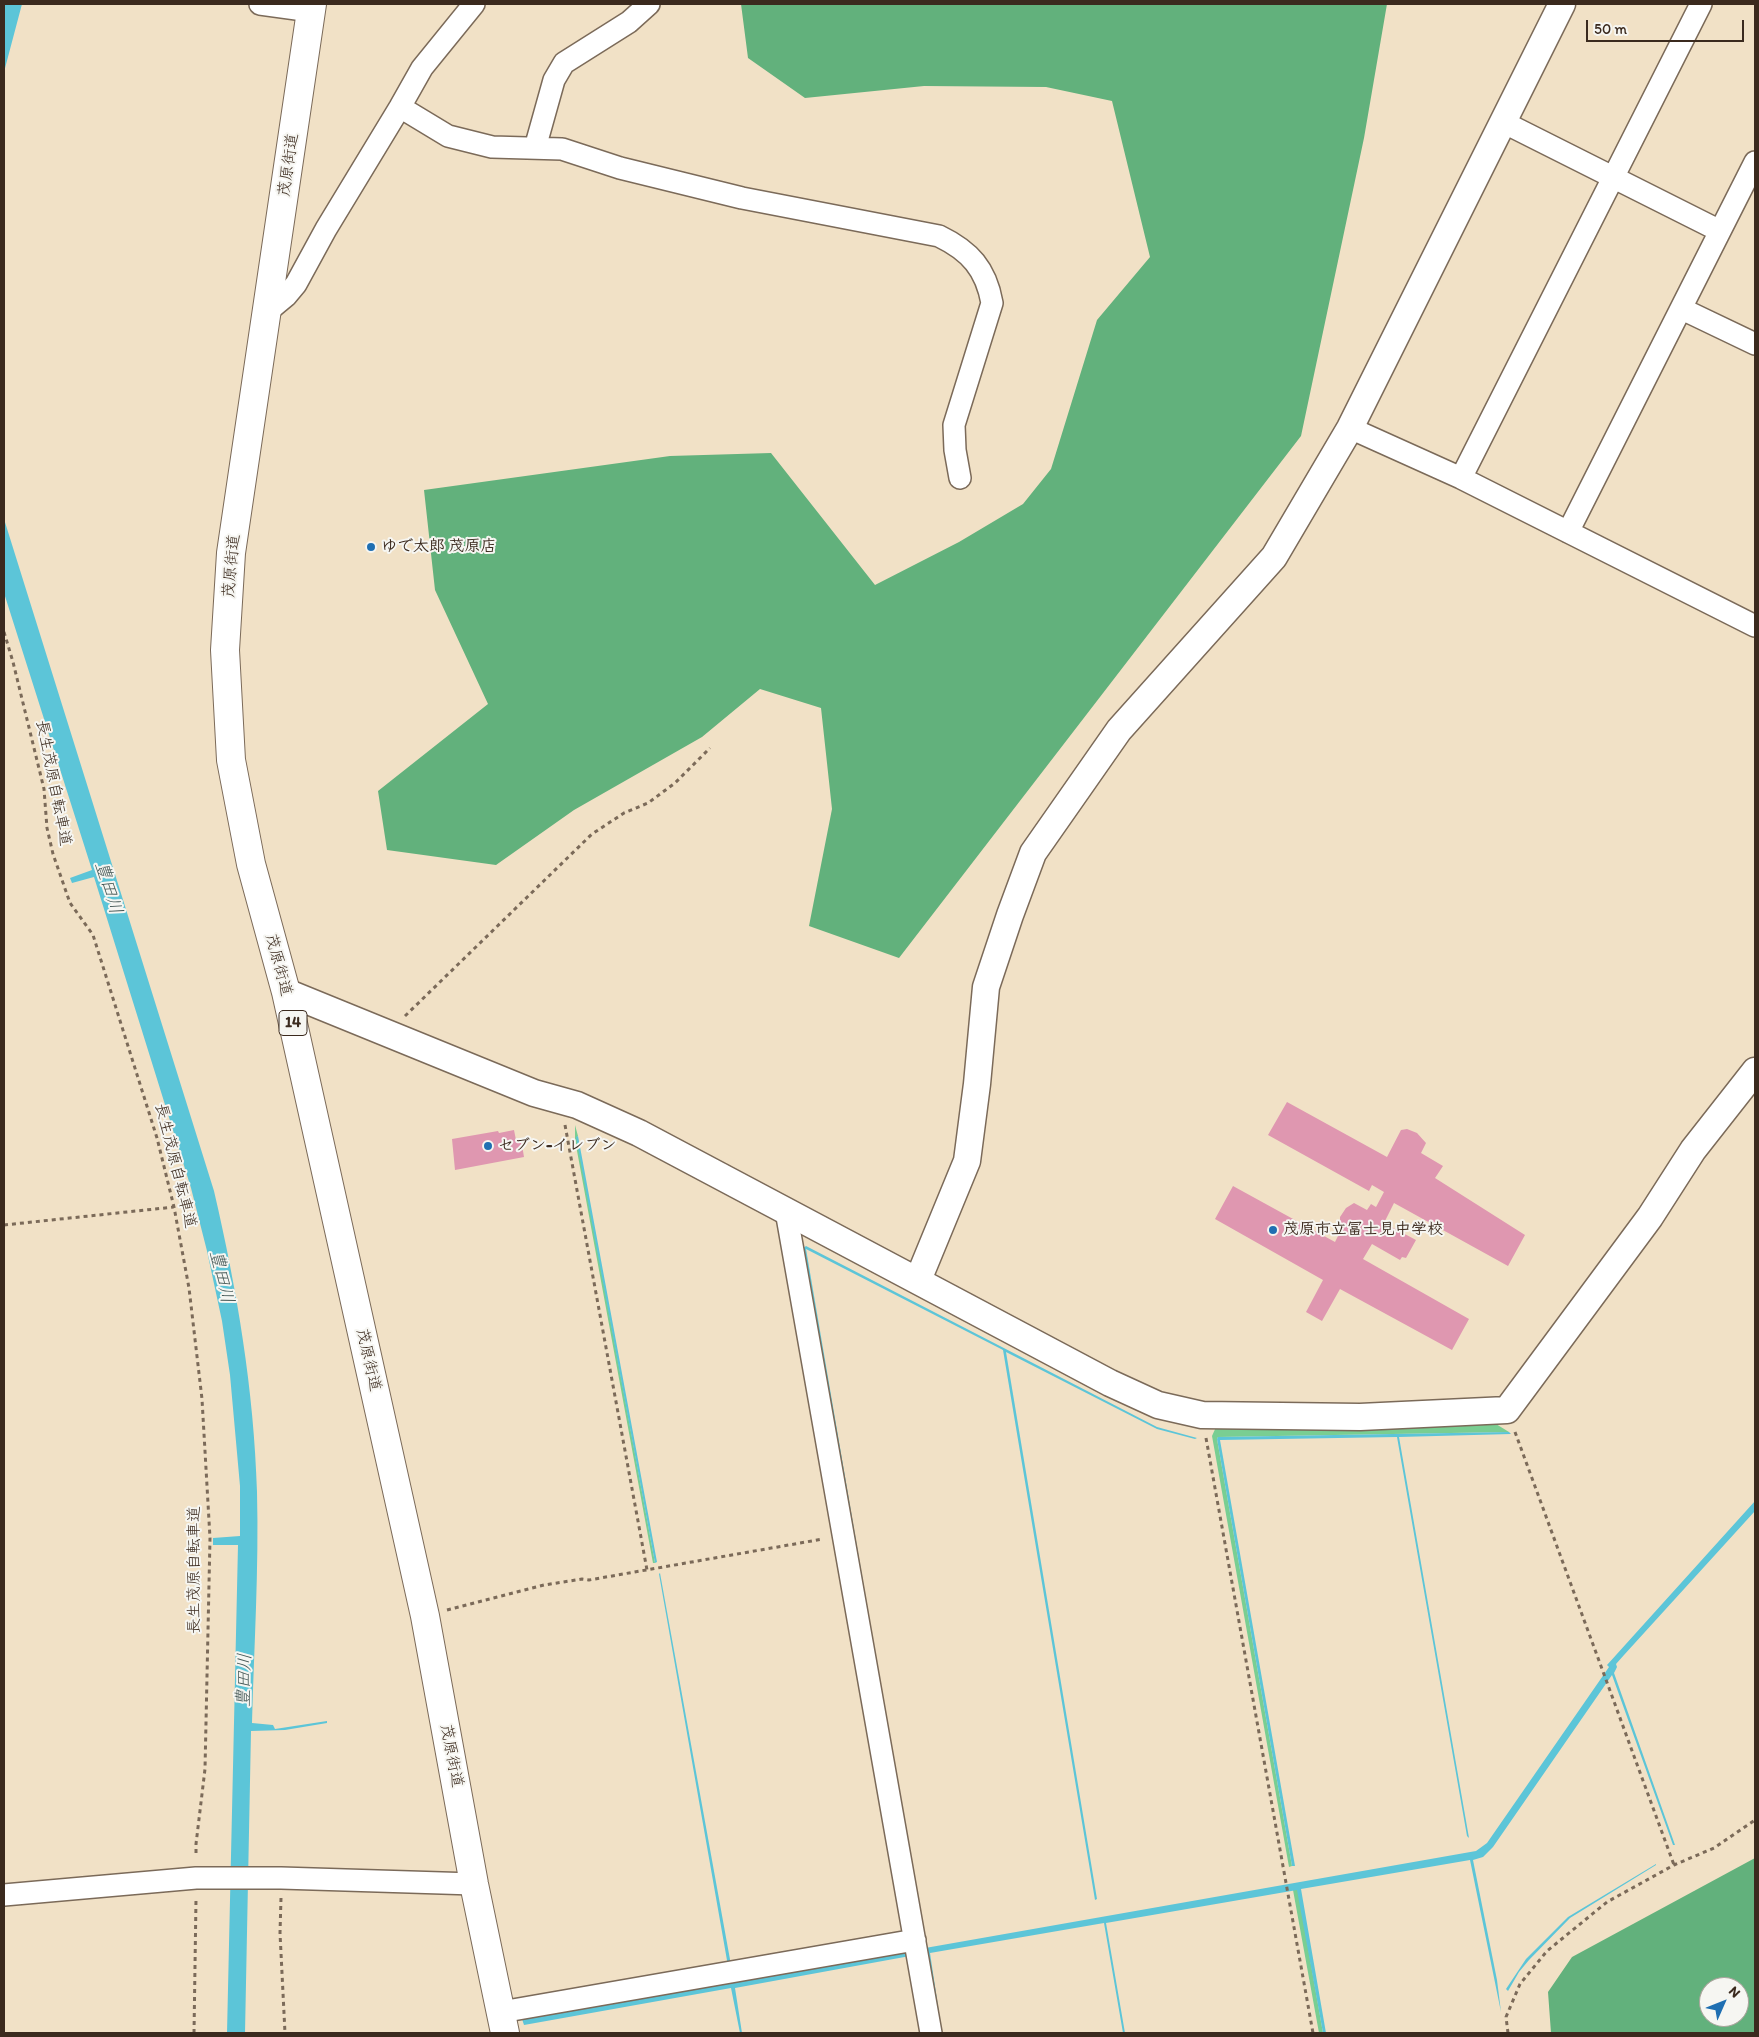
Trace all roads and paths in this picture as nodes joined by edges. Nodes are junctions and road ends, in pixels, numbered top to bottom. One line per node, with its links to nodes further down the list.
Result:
1 (260, 4): 6 (street)
2 (474, 4): 7 (street)
3 (648, 4): 9 (street)
4 (1562, 4): 8 (street)
5 (1701, 4): 11 (street)
6 (312, 8): 14 (main road, 茂原街道 / 14)
7 (400, 108): 9 (street); 14 (street)
8 (1503, 122): 11 (street); 16 (street)
9 (535, 148): 17 (street)
10 (1755, 162): 12 (street)
11 (1613, 178): 12 (street); 18 (street)
12 (1720, 231): 13 (street)
13 (1682, 309): 15 (street); 19 (street)
14 (268, 310): 23 (main road, 茂原街道 / 14)
15 (1755, 344)
16 (1350, 428): 18 (street); 30 (street)
17 (960, 478)
18 (1461, 478): 19 (street)
19 (1568, 532): 20 (street)
20 (1755, 626)
21 (4, 632): 27 (path, 長生茂原自転車道)
22 (710, 748): 24 (path)
23 (286, 992): 24 (street); 35 (main road, 茂原街道 / 14)
24 (386, 1034): 26 (street)
25 (1755, 1071): 31 (street)
26 (560, 1100): 28 (street); 34 (path)
27 (174, 1207): 29 (path); 38 (path, 長生茂原自転車道)
28 (786, 1211): 30 (street); 33 (street)
29 (4, 1225)
30 (918, 1280): 32 (street)
31 (1508, 1410): 32 (street); 37 (path)
32 (1202, 1416): 47 (path)
33 (843, 1536): 34 (path); 42 (street)
34 (647, 1570): 35 (path)
35 (425, 1616): 40 (main road, 茂原街道 / 14)
36 (1755, 1820): 37 (path)
37 (1674, 1865): 48 (path)
38 (196, 1878): 39 (street); 41 (street); 44 (path, 長生茂原自転車道)
39 (281, 1878): 40 (street); 45 (path)
40 (474, 1884): 43 (main road, 茂原街道 / 14)
41 (4, 1895)
42 (915, 1940): 43 (street); 46 (street)
43 (503, 2023)
44 (194, 2033)
45 (285, 2033)
46 (931, 2033)
47 (1313, 2033)
48 (1508, 2033)

